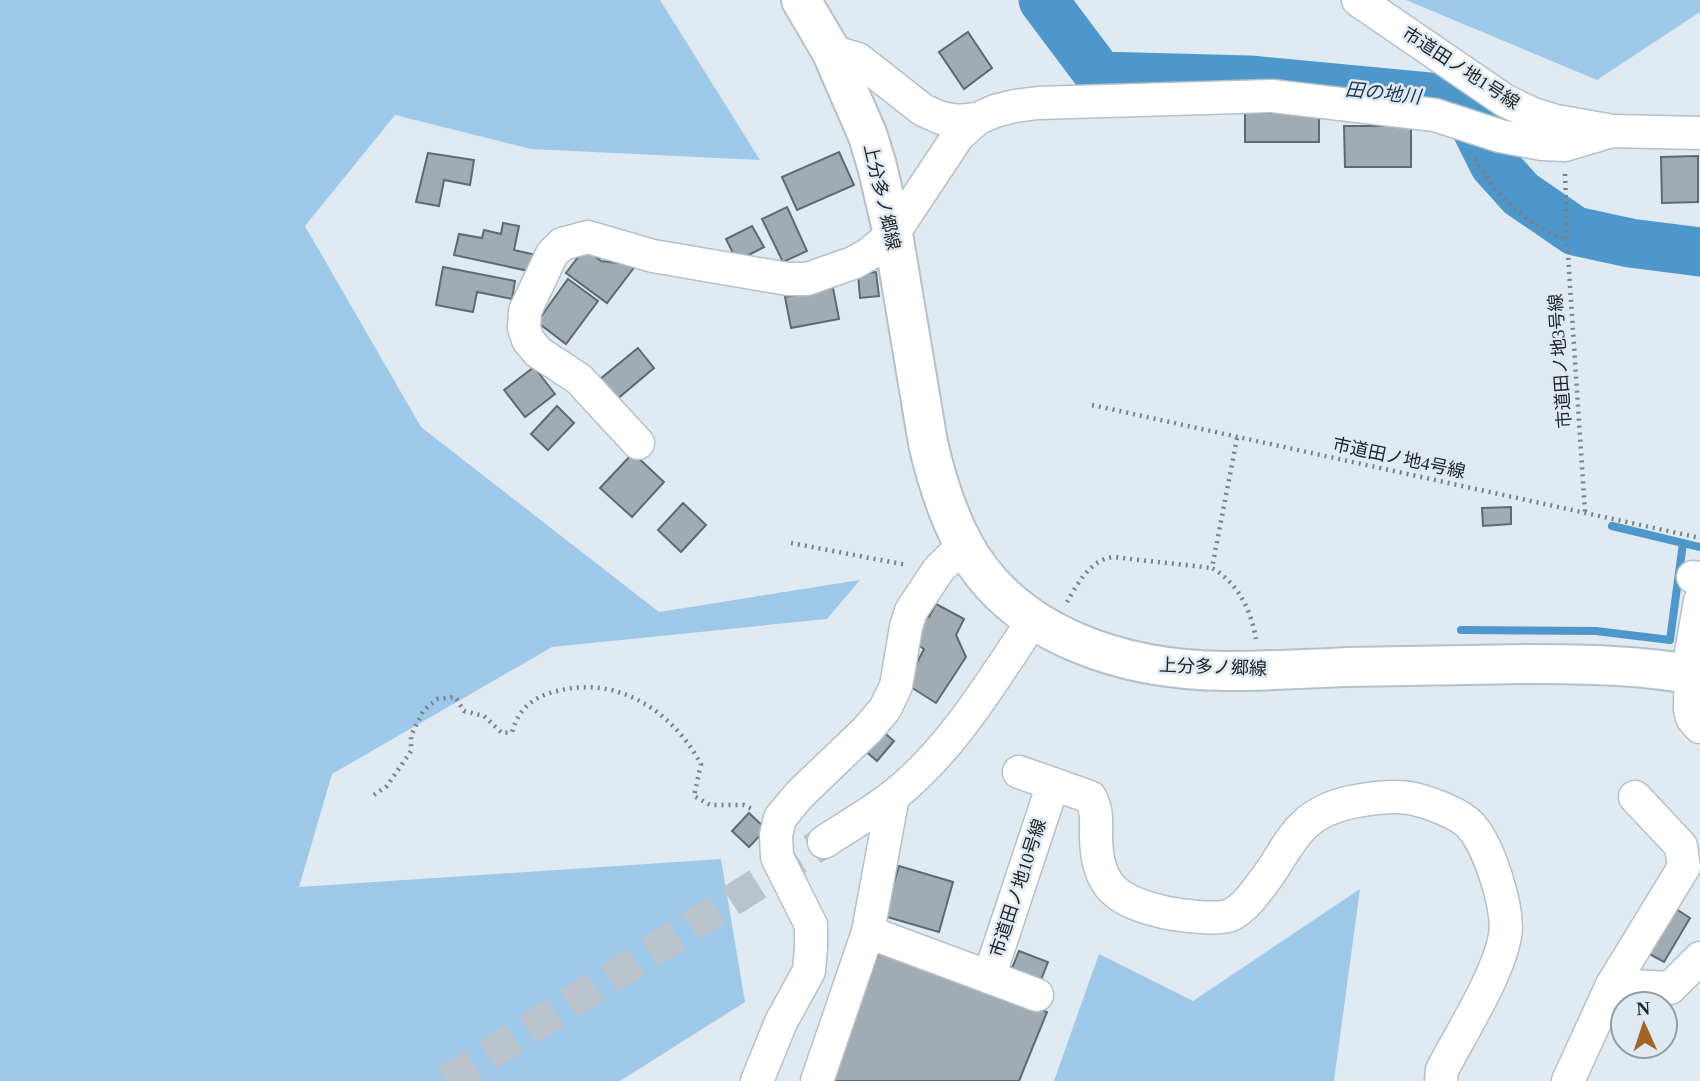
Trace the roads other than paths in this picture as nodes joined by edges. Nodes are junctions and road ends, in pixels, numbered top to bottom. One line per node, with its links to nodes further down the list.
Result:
1 (801, 0): 3 (main road, 上分多ノ郷線)
2 (1359, 0): 5 (street, 市道田ノ地1号線)
3 (831, 51): 4 (street); 7 (main road, 上分多ノ郷線)
4 (977, 119): 5 (street); 7 (street)
5 (1612, 131): 6 (street)
6 (1700, 134)
7 (893, 234): 8 (street); 9 (main road, 上分多ノ郷線)
8 (638, 443)
9 (951, 557): 11 (main road, 上分多ノ郷線); 24 (street)
10 (1698, 585): 12 (street)
11 (1034, 619): 12 (main road, 上分多ノ郷線); 16 (street)
12 (1696, 675): 13 (street)
13 (1700, 727)
14 (1019, 772): 15 (street)
15 (1052, 784): 21 (street, 市道田ノ地10号線); 26 (street)
16 (893, 796): 18 (street); 19 (street)
17 (1635, 797): 22 (street)
18 (824, 842)
19 (868, 932): 21 (street, 市道田ノ地10号線); 25 (street)
20 (1700, 958): 22 (street)
21 (989, 977): 23 (street)
22 (1612, 985): 27 (street)
23 (1037, 995)
24 (757, 1081)
25 (817, 1081)
26 (1441, 1081)
27 (1567, 1081)

